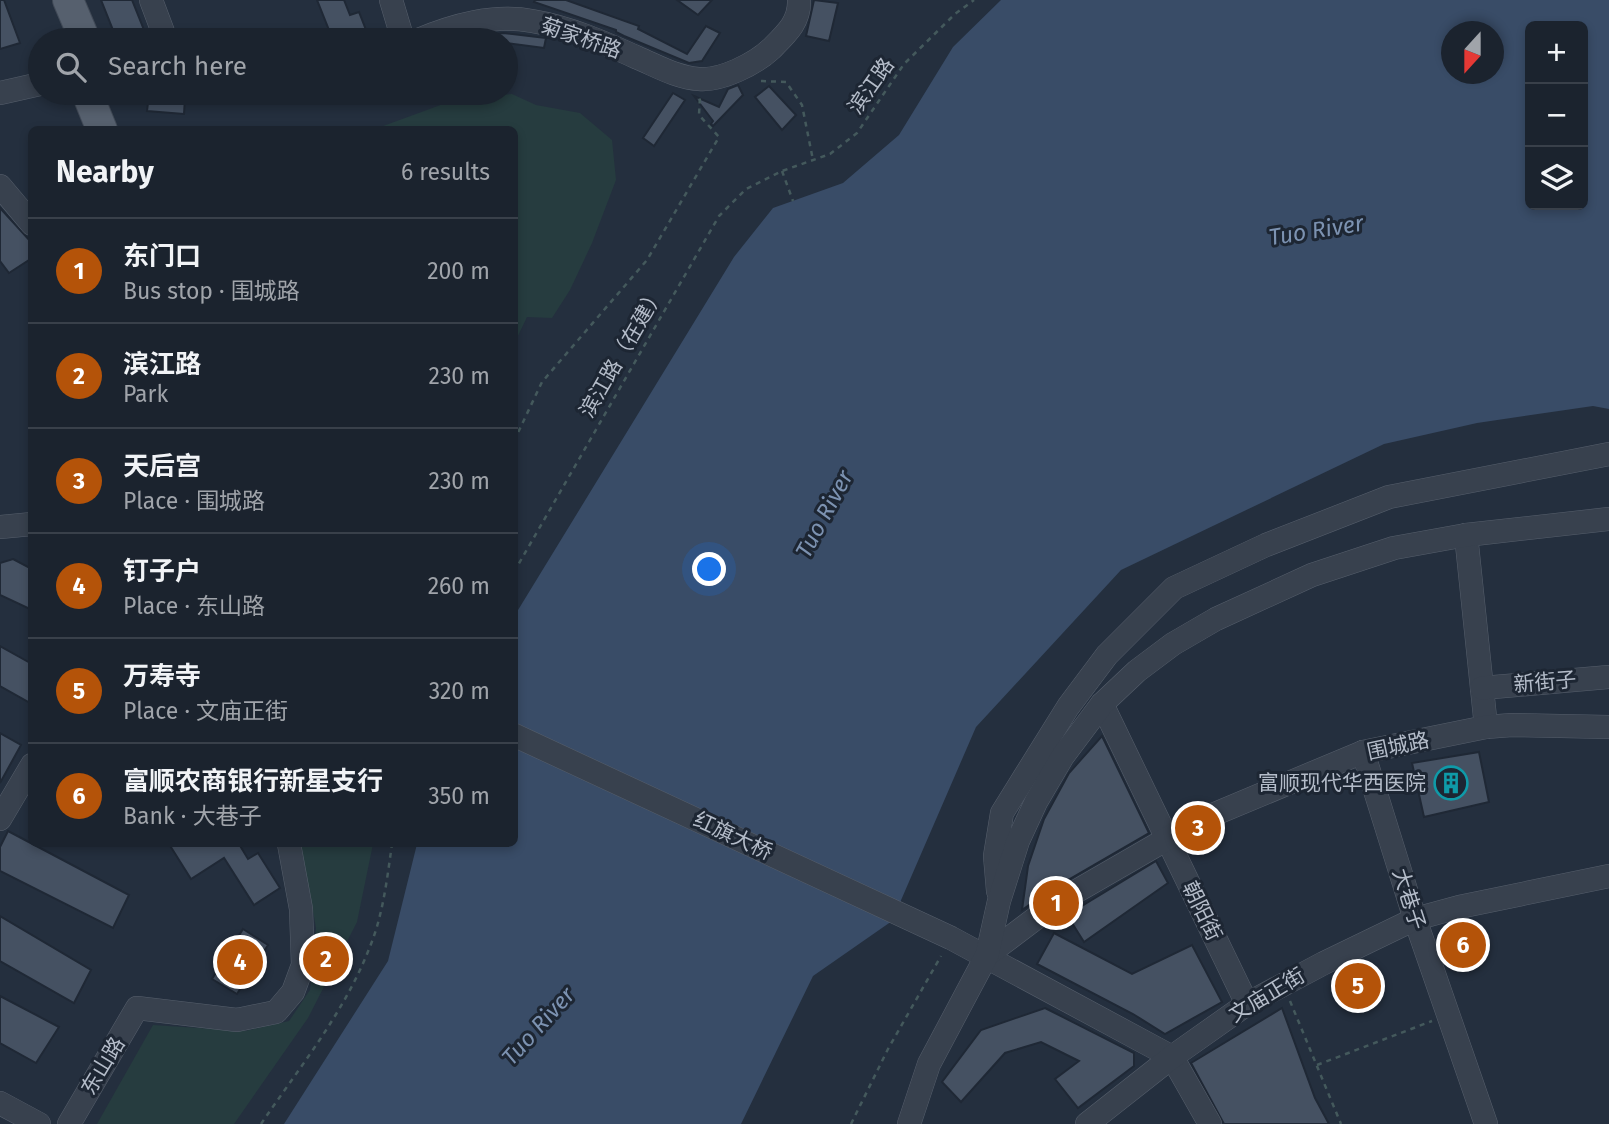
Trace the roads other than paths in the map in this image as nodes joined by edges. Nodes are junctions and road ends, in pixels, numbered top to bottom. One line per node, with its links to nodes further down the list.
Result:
1 (49, 0): 7 (main road)
2 (68, 0): 8 (main road)
3 (151, 0): 9 (street)
4 (391, 0): 10 (street)
5 (799, 0): 6 (street, 菊家桥路)
6 (502, 9): 11 (street, 菊家桥路)
7 (61, 28)
8 (80, 28)
9 (162, 28)
10 (399, 28)
11 (453, 28)
12 (28, 86): 13 (street)
13 (0, 93)
14 (92, 105): 16 (main road)
15 (111, 105): 17 (main road)
16 (100, 126)
17 (119, 126)
18 (0, 186): 19 (street)
19 (28, 219)
20 (1609, 454): 37 (street)
21 (1609, 519): 24 (street)
22 (28, 524): 23 (street)
23 (0, 527)
24 (1466, 535): 26 (street); 27 (street)
25 (1609, 677): 26 (street, 新街子)
26 (1482, 688): 28 (street)
27 (1102, 704): 34 (street, 朝阳街); 37 (street)
28 (1486, 727): 29 (street, 围城路); 31 (street, 围城路)
29 (1609, 727)
30 (518, 736): 39 (street, 红旗大桥)
31 (1363, 752): 34 (street, 围城路); 38 (street, 大巷子)
32 (28, 772): 33 (street)
33 (0, 820)
34 (1167, 838): 39 (street, 围城路); 40 (street, 朝阳街)
35 (290, 847): 44 (street, 东山路)
36 (1609, 876): 38 (street, 文庙正街)
37 (999, 901): 39 (street)
38 (1415, 919): 40 (street, 文庙正街); 48 (street, 大巷子)
39 (987, 956): 41 (street, 红旗大桥); 45 (street)
40 (1247, 1004): 41 (street, 文庙正街)
41 (1172, 1057): 46 (street, 文庙正街); 47 (street)
42 (0, 1103): 43 (street)
43 (39, 1124)
44 (69, 1124)
45 (909, 1124)
46 (1087, 1124)
47 (1210, 1124)
48 (1486, 1124)

